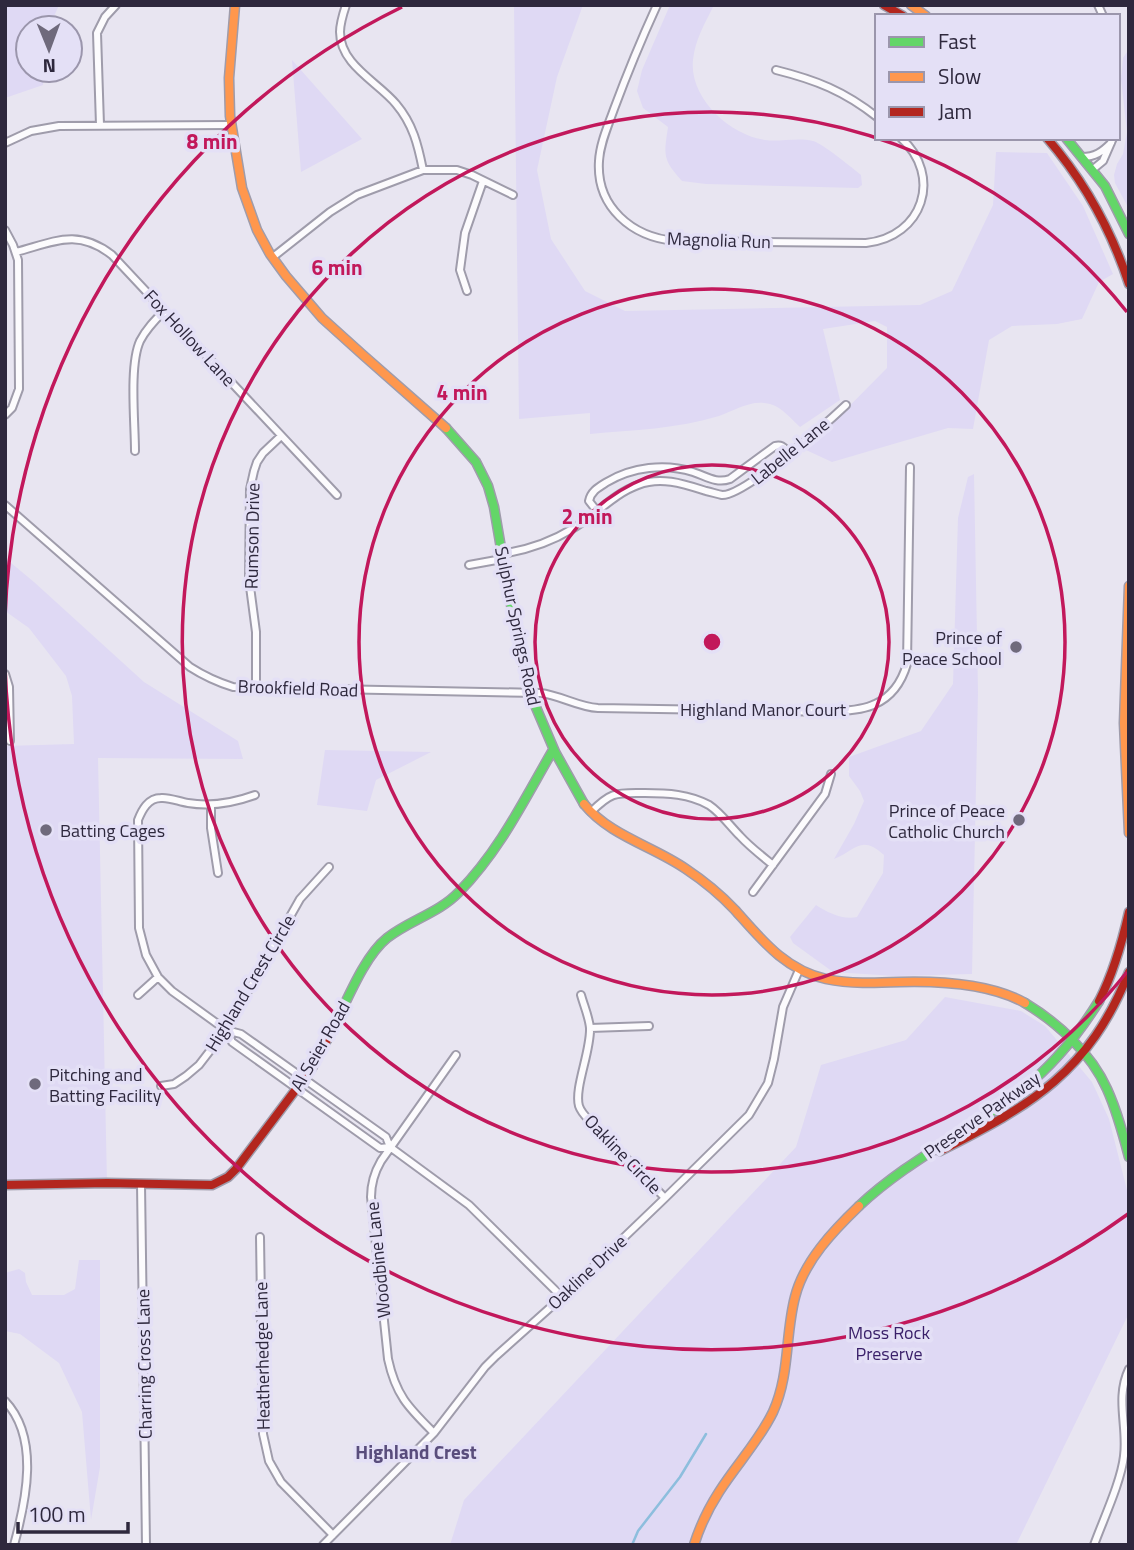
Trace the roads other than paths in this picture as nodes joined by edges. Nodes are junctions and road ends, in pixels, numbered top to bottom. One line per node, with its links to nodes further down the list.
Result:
1 (116, 5): 9 (street)
2 (235, 5): 10 (street, Sulphur Springs Road)
3 (346, 5): 17 (street)
4 (656, 5): 11 (street, Magnolia Run)
5 (884, 5): 6 (street)
6 (900, 14)
7 (776, 70): 8 (street)
8 (875, 116)
9 (100, 125): 10 (street); 15 (street)
10 (230, 125): 24 (street, Sulphur Springs Road)
11 (903, 140)
12 (1049, 140): 25 (street)
13 (1068, 140): 16 (street)
14 (1113, 140): 16 (street); 18 (street)
15 (5, 143)
16 (1082, 157): 18 (street)
17 (423, 170): 19 (street); 24 (street)
18 (1092, 170): 22 (street)
19 (483, 181): 20 (street); 26 (street)
20 (513, 195)
21 (5, 230): 23 (street)
22 (1129, 234)
23 (16, 253): 27 (street, Fox Hollow Lane); 29 (street)
24 (273, 257): 37 (street, Sulphur Springs Road)
25 (1129, 284)
26 (467, 290)
27 (164, 311): 30 (street, Fox Hollow Lane); 31 (street)
28 (846, 405): 32 (street, Labelle Lane)
29 (5, 415)
30 (281, 436): 34 (street, Fox Hollow Lane); 41 (street, Rumson Drive)
31 (135, 451)
32 (789, 453): 36 (street, Labelle Lane); 36 (street)
33 (910, 467): 42 (street, Highland Manor Court)
34 (337, 495)
35 (5, 505): 41 (street, Brookfield Road)
36 (597, 511): 37 (street, Labelle Lane)
37 (502, 557): 38 (street, Labelle Lane); 42 (street, Sulphur Springs Road)
38 (469, 565)
39 (1129, 586): 49 (street)
40 (5, 674): 43 (street)
41 (256, 688): 42 (street, Brookfield Road)
42 (529, 692): 44 (street, Sulphur Springs Road)
43 (10, 741)
44 (553, 750): 48 (street, Sulphur Springs Road); 68 (street, Al Seier Road)
45 (831, 774): 50 (street)
46 (255, 795): 47 (street)
47 (211, 805): 52 (street); 57 (street)
48 (591, 812): 50 (street); 55 (street, Sulphur Springs Road)
49 (1129, 833)
50 (773, 865): 53 (street)
51 (329, 867): 62 (street, Highland Crest Circle)
52 (218, 873)
53 (753, 892)
54 (1129, 912): 63 (street, Preserve Parkway)
55 (799, 970): 63 (street, Sulphur Springs Road); 78 (street, Oakline Drive)
56 (1129, 972): 65 (street, Preserve Parkway)
57 (158, 978): 58 (street); 62 (street)
58 (138, 995)
59 (581, 995): 61 (street, Oakline Circle)
60 (649, 1026): 61 (street)
61 (590, 1028): 78 (street, Oakline Circle)
62 (226, 1030): 64 (street); 67 (street); 69 (street, Highland Crest Circle)
63 (1072, 1041): 65 (street, Sulphur Springs Road); 75 (street, Preserve Parkway)
64 (264, 1051): 67 (street); 68 (street)
65 (1083, 1053): 74 (street, Sulphur Springs Road); 75 (street, Preserve Parkway)
66 (456, 1055): 73 (street, Woodbine Lane)
67 (258, 1061): 70 (street)
68 (305, 1079): 70 (street, Al Seier Road); 71 (street)
69 (161, 1086)
70 (297, 1089): 72 (street); 76 (street, Al Seier Road)
71 (350, 1111): 72 (street); 73 (street)
72 (342, 1121): 73 (street)
73 (390, 1147): 80 (street); 83 (street, Woodbine Lane)
74 (1129, 1157)
75 (906, 1168): 88 (street, Preserve Parkway)
76 (141, 1184): 77 (street, Al Seier Road); 86 (street, Charring Cross Lane)
77 (5, 1185)
78 (665, 1198): 80 (street, Oakline Drive)
79 (260, 1237): 84 (street, Heatherhedge Lane)
80 (562, 1297): 83 (street, Oakline Drive)
81 (1129, 1369): 89 (street)
82 (5, 1401): 85 (street)
83 (434, 1433): 84 (street, Oakline Drive)
84 (333, 1535): 87 (street, Oakline Drive)
85 (14, 1545)
86 (146, 1545)
87 (323, 1545)
88 (694, 1545)
89 (1094, 1545)

